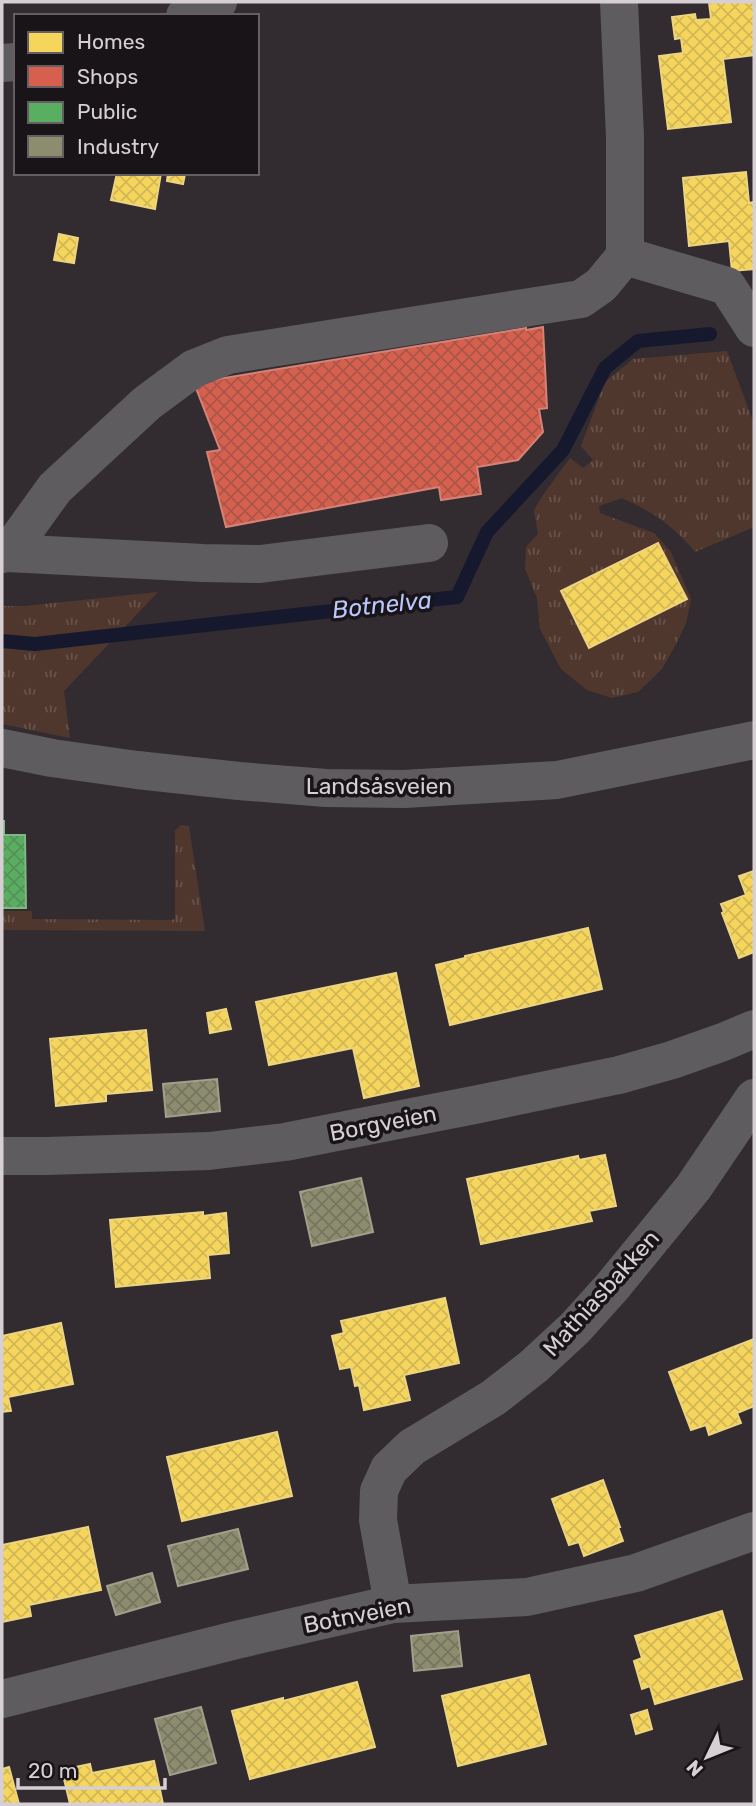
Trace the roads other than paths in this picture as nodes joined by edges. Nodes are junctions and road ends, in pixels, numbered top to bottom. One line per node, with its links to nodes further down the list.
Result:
1 (218, 2): 3 (street)
2 (619, 2): 4 (street)
3 (190, 14)
4 (625, 256): 5 (street); 7 (street)
5 (754, 328)
6 (429, 543): 7 (street)
7 (5, 553)
8 (754, 740): 9 (street, Landsåsveien)
9 (2, 748)
10 (754, 1029): 12 (street, Borgveien)
11 (754, 1098): 14 (street, Mathiasbakken)
12 (2, 1156)
13 (754, 1531): 14 (street, Botnveien)
14 (393, 1604): 15 (street, Botnveien)
15 (2, 1699)

